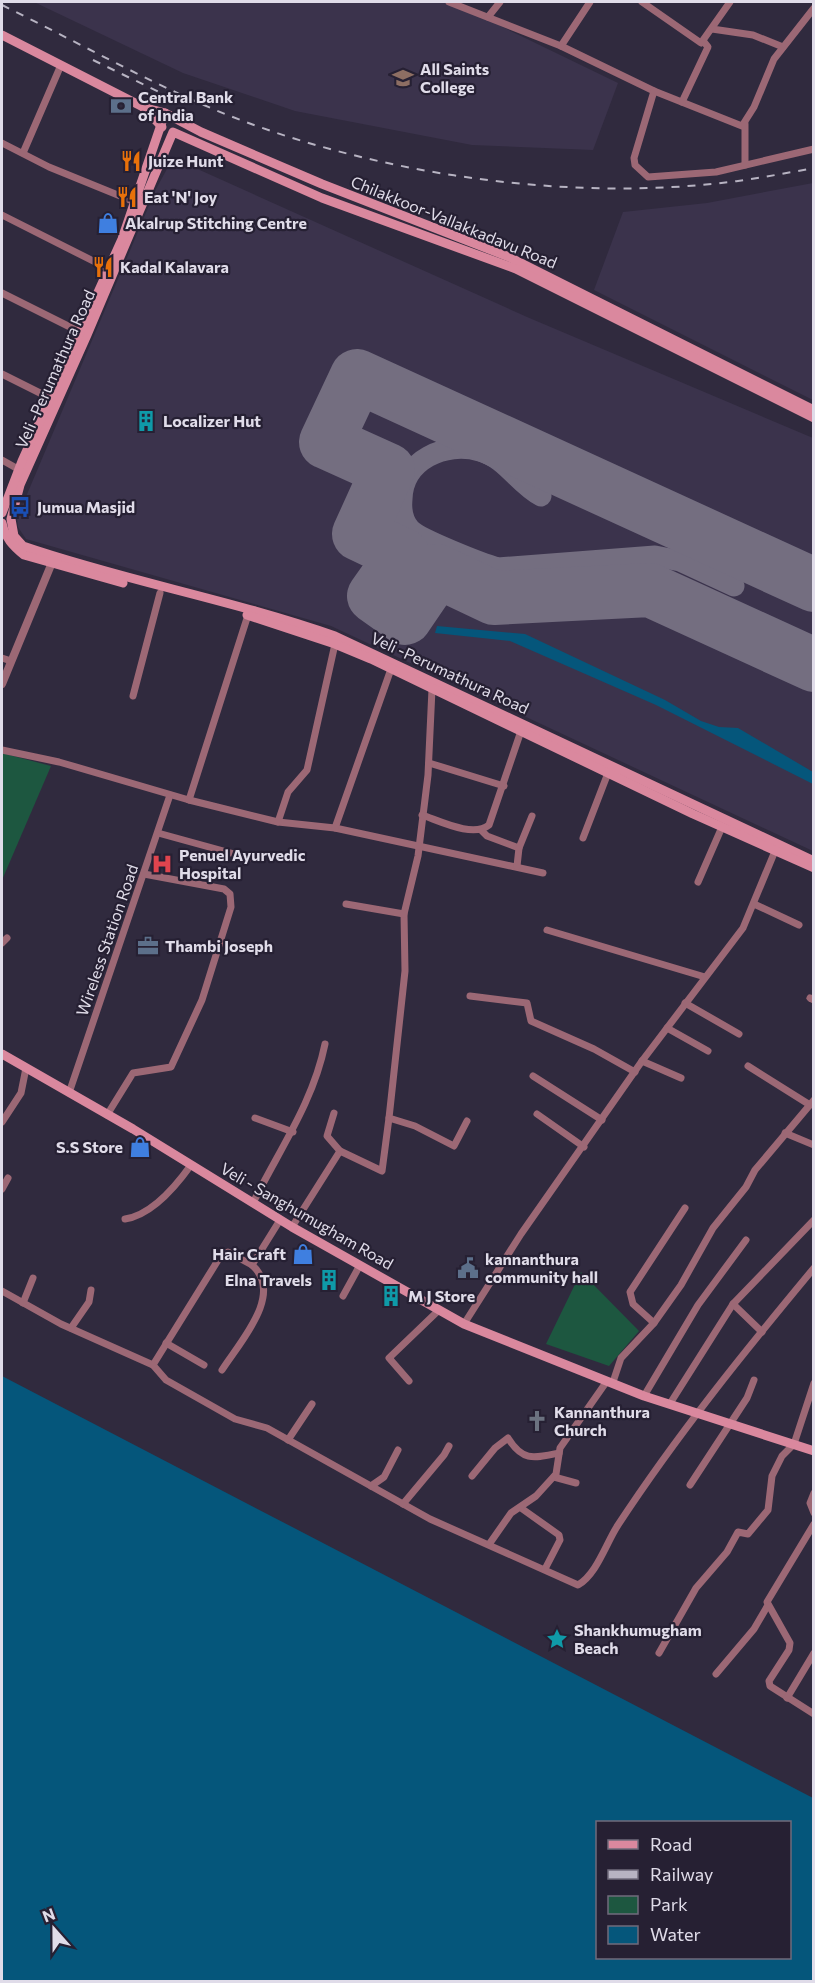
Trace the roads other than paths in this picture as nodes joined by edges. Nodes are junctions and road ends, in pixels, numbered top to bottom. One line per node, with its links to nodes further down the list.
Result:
1 (448, 2): 7 (street)
2 (500, 2): 7 (street)
3 (590, 2): 11 (street)
4 (642, 2): 10 (street)
5 (730, 2): 8 (street)
6 (813, 8): 12 (street)
7 (488, 17): 11 (street)
8 (712, 29): 10 (street); 12 (street)
9 (2, 34): 13 (main road)
10 (704, 42): 15 (street)
11 (561, 46): 14 (street)
12 (783, 47): 19 (street)
13 (60, 65): 16 (main road); 26 (street)
14 (654, 91): 15 (street); 27 (street)
15 (682, 102): 19 (street)
16 (143, 107): 17 (main road, Chilakkoor-Vallakkadavu Road); 20 (main road)
17 (165, 113): 18 (main road, Chilakkoor-Vallakkadavu Road); 20 (main road)
18 (178, 119): 21 (main road); 22 (main road, Chilakkoor-Vallakkadavu Road)
19 (745, 124): 27 (street)
20 (160, 125): 21 (main road); 28 (main road)
21 (172, 132): 24 (main road); 70 (main road, Veli -Perumathura Road)
22 (201, 132): 24 (main road); 35 (main road, Chilakkoor-Vallakkadavu Road)
23 (2, 143): 26 (street)
24 (196, 143): 36 (main road)
25 (813, 149): 27 (street)
26 (23, 153): 28 (street)
27 (745, 165)
28 (135, 201): 30 (main road)
29 (2, 214): 30 (street)
30 (109, 268): 32 (main road)
31 (2, 292): 32 (street)
32 (80, 332): 34 (main road)
33 (2, 374): 34 (street)
34 (50, 398): 38 (main road)
35 (813, 410)
36 (813, 418)
37 (2, 460): 38 (street)
38 (18, 469): 39 (main road)
39 (2, 513)
40 (2, 523): 41 (main road)
41 (51, 565): 42 (main road); 46 (street)
42 (160, 593): 43 (main road); 50 (street)
43 (248, 615): 44 (main road); 57 (street)
44 (335, 644): 47 (main road); 60 (street)
45 (2, 658): 46 (street)
46 (11, 661): 48 (street)
47 (391, 669): 49 (main road); 62 (street)
48 (2, 684)
49 (432, 689): 51 (main road); 53 (street)
50 (133, 696)
51 (521, 731): 54 (main road); 55 (street)
52 (2, 750): 56 (street)
53 (429, 763): 55 (street); 58 (street)
54 (608, 773): 61 (main road); 65 (street)
55 (504, 786): 63 (street)
56 (170, 795): 57 (street); 64 (street, Wireless Station Road)
57 (189, 800): 60 (street)
58 (422, 815): 63 (street); 66 (street)
59 (532, 816): 67 (street)
60 (278, 822): 62 (street)
61 (722, 827): 68 (main road); 75 (street)
62 (335, 828): 66 (street)
63 (482, 831): 67 (street)
64 (158, 833): 69 (street); 74 (street, Wireless Station Road)
65 (583, 838)
66 (418, 846): 71 (street); 78 (street)
67 (519, 848): 71 (street)
68 (775, 851): 72 (main road); 77 (street)
69 (249, 858)
70 (813, 861)
71 (517, 866): 73 (street)
72 (813, 868)
73 (543, 873)
74 (144, 874): 95 (street, Wireless Station Road); 99 (street)
75 (698, 882)
76 (346, 904): 78 (street)
77 (754, 904): 79 (street); 81 (street)
78 (404, 914): 101 (street)
79 (800, 926)
80 (546, 930): 81 (street)
81 (705, 977): 83 (street)
82 (470, 996): 92 (street)
83 (685, 1003): 84 (street); 85 (street)
84 (667, 1028): 87 (street); 89 (street)
85 (739, 1034)
86 (325, 1044): 105 (street)
87 (708, 1051)
88 (2, 1054): 91 (main road, Veli - Sanghumugham Road)
89 (642, 1061): 92 (street); 94 (street)
90 (748, 1066): 96 (street)
91 (26, 1068): 95 (main road, Veli - Sanghumugham Road); 104 (street)
92 (635, 1072): 102 (street)
93 (533, 1076): 102 (street)
94 (681, 1078)
95 (69, 1093): 99 (main road, Veli - Sanghumugham Road)
96 (812, 1103): 106 (street)
97 (334, 1113): 109 (street)
98 (537, 1114): 108 (street)
99 (107, 1115): 110 (main road, Veli - Sanghumugham Road)
100 (255, 1118): 105 (street)
101 (389, 1118): 103 (street); 109 (street)
102 (602, 1120): 108 (street)
103 (467, 1121)
104 (2, 1122)
105 (293, 1131): 113 (street)
106 (785, 1134): 107 (street); 130 (street)
107 (813, 1145)
108 (584, 1147): 131 (street)
109 (340, 1150): 118 (street)
110 (191, 1165): 113 (main road, Veli - Sanghumugham Road); 115 (street)
111 (8, 1178): 112 (street)
112 (2, 1189)
113 (253, 1203): 116 (main road, Veli - Sanghumugham Road)
114 (685, 1208): 130 (street)
115 (125, 1219)
116 (280, 1220): 118 (main road, Veli - Sanghumugham Road); 120 (street)
117 (813, 1220): 128 (street)
118 (292, 1227): 121 (main road, Veli - Sanghumugham Road)
119 (746, 1240): 142 (street)
120 (252, 1265): 134 (street); 137 (street)
121 (360, 1265): 126 (street); 129 (main road, Veli - Sanghumugham Road)
122 (813, 1268): 133 (street)
123 (33, 1278): 127 (street)
124 (91, 1290): 132 (street)
125 (2, 1291): 127 (street)
126 (343, 1296)
127 (23, 1303): 132 (street)
128 (732, 1304): 133 (street); 143 (street)
129 (439, 1310): 131 (main road, Veli - Sanghumugham Road); 139 (street)
130 (654, 1323): 140 (street)
131 (464, 1324): 140 (main road, Veli - Sanghumugham Road)
132 (70, 1328): 135 (street)
133 (762, 1332): 147 (street)
134 (166, 1343): 135 (street); 136 (street)
135 (153, 1365): 149 (street)
136 (204, 1365)
137 (222, 1370)
138 (754, 1380): 148 (street)
139 (409, 1381)
140 (610, 1382): 142 (main road, Veli - Sanghumugham Road); 154 (street)
141 (813, 1383): 144 (street)
142 (644, 1395): 143 (main road, Veli - Sanghumugham Road)
143 (670, 1402): 147 (main road, Veli - Sanghumugham Road)
144 (806, 1403): 146 (street); 150 (street)
145 (312, 1404): 149 (street)
146 (813, 1407)
147 (699, 1412): 148 (main road, Veli - Sanghumugham Road); 166 (street)
148 (731, 1423): 150 (main road, Veli - Sanghumugham Road); 158 (street)
149 (288, 1440): 159 (street)
150 (794, 1444): 153 (main road, Veli - Sanghumugham Road); 168 (street)
151 (449, 1446): 161 (street)
152 (398, 1450): 159 (street)
153 (813, 1451)
154 (559, 1453): 155 (street); 156 (street)
155 (472, 1476)
156 (554, 1477): 157 (street); 162 (street)
157 (576, 1483)
158 (690, 1485)
159 (371, 1486): 161 (street)
160 (813, 1492): 163 (street)
161 (403, 1504): 165 (street)
162 (520, 1508): 165 (street); 166 (street)
163 (813, 1513)
164 (813, 1524): 167 (street)
165 (490, 1543): 166 (street)
166 (545, 1569)
167 (768, 1605): 170 (street); 171 (street)
168 (659, 1653)
169 (813, 1653): 171 (street)
170 (716, 1674)
171 (787, 1698): 172 (street)
172 (813, 1714)

